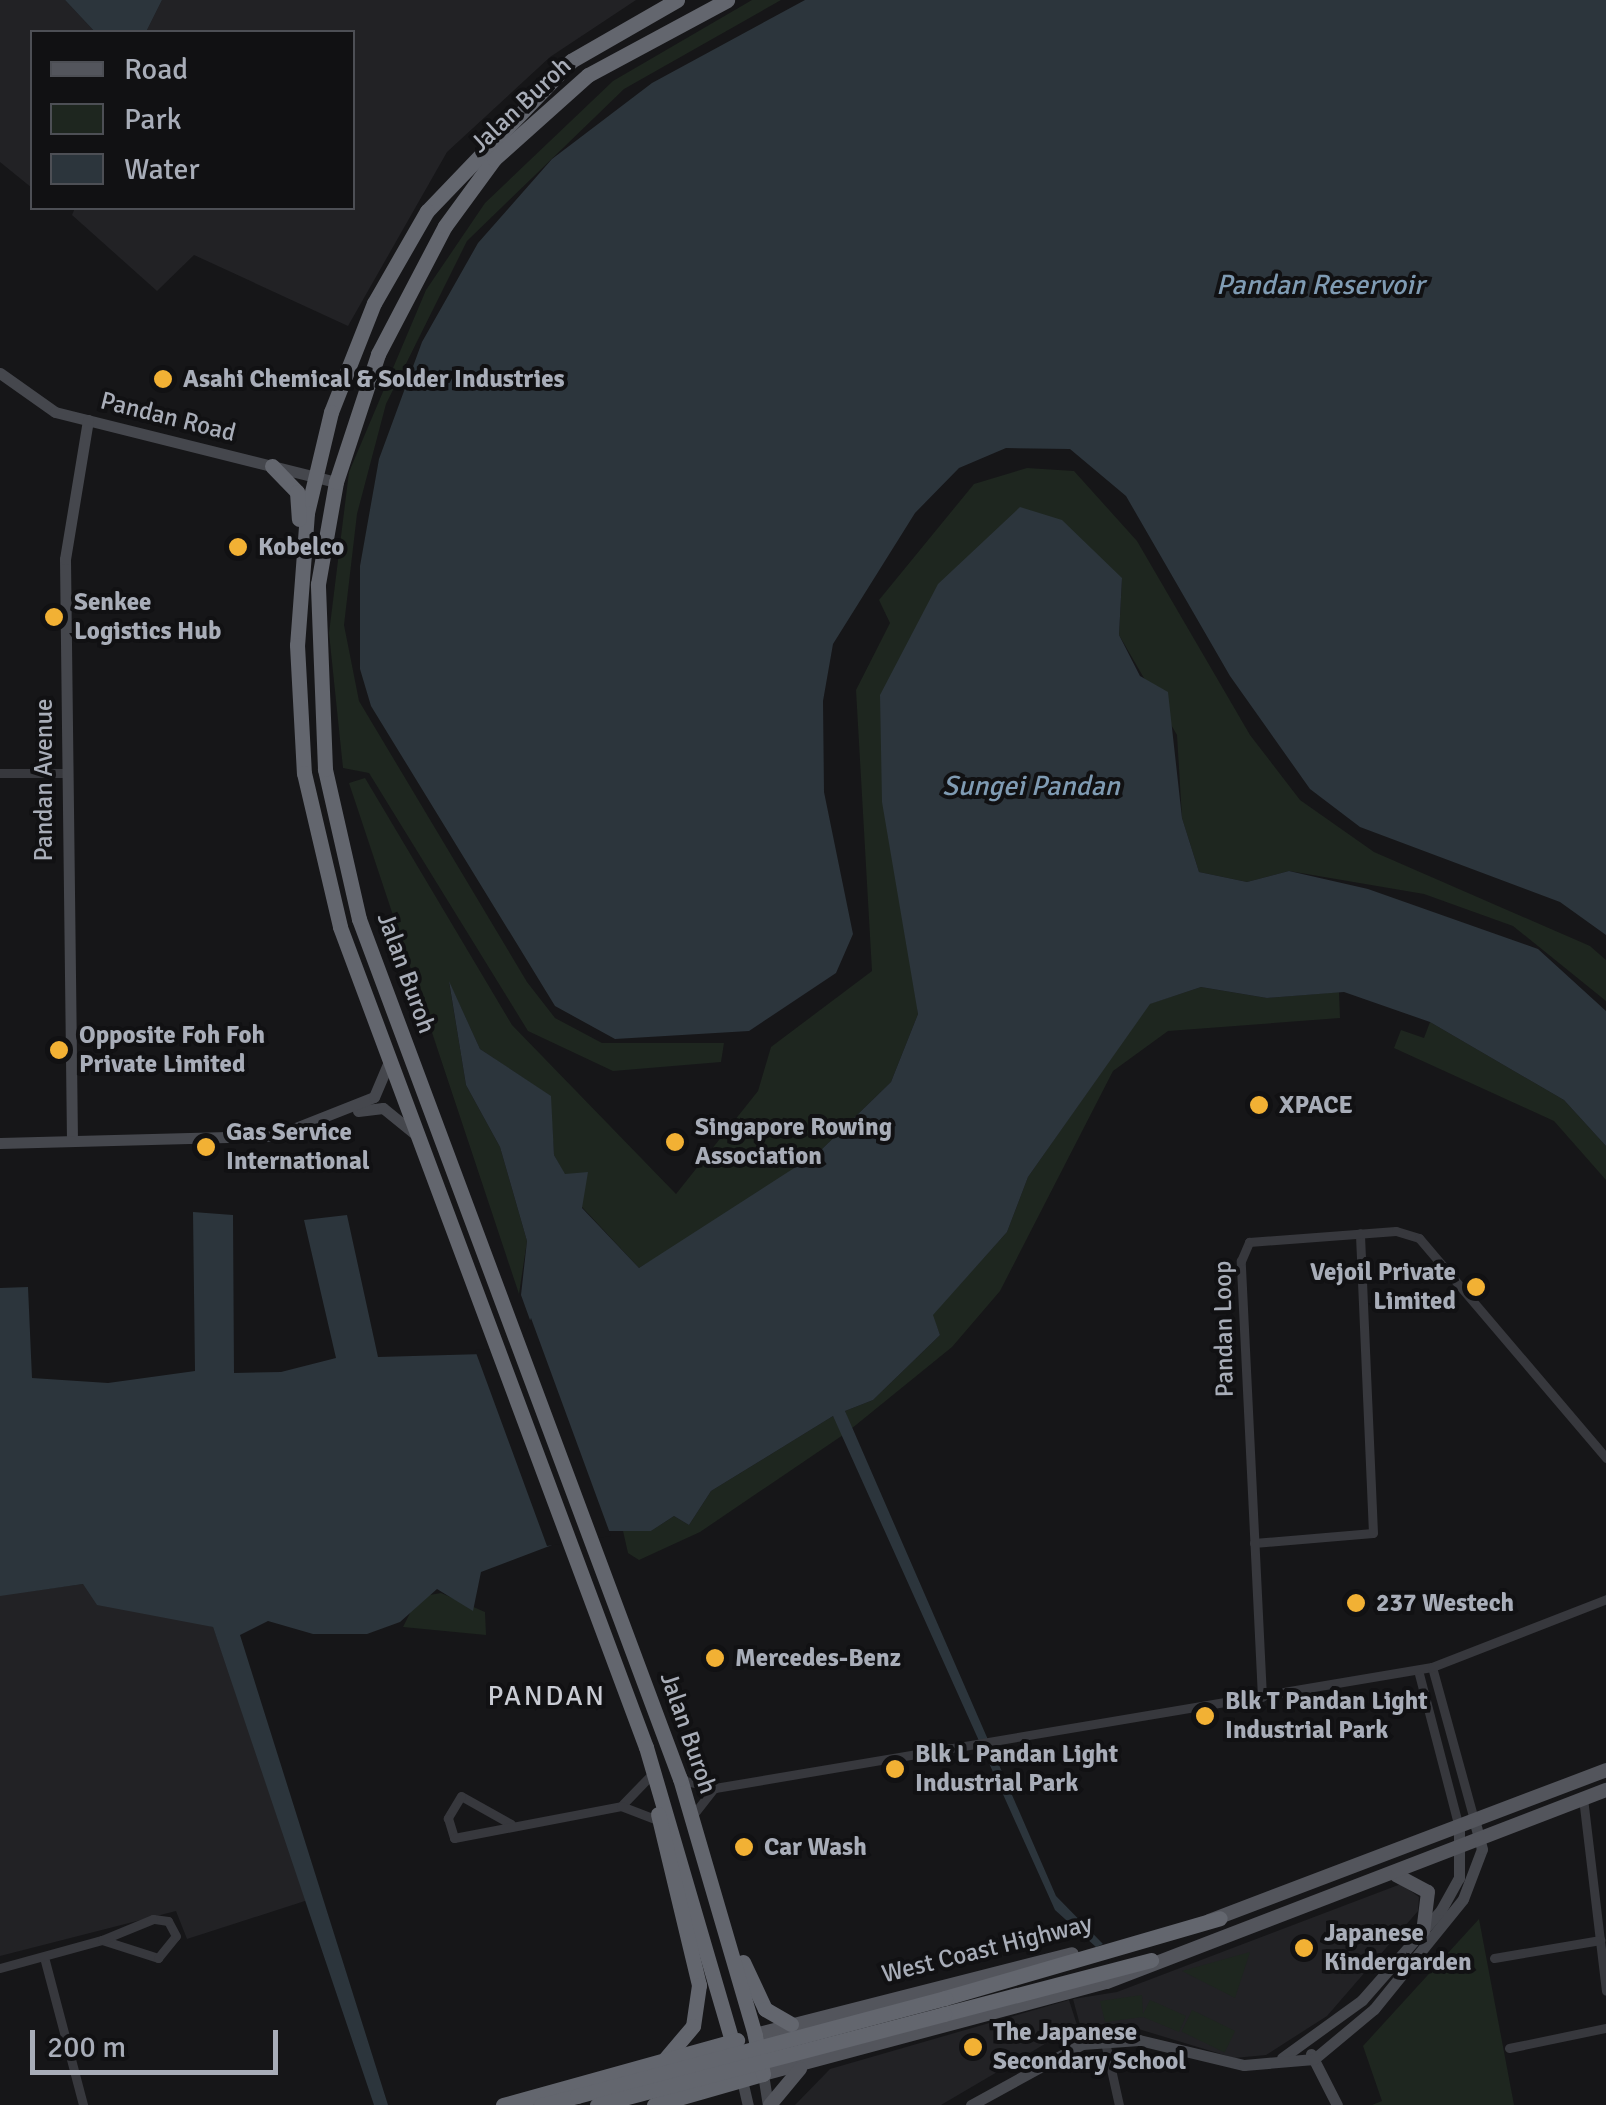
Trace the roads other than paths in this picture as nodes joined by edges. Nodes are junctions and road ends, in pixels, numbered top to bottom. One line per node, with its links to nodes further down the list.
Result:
1 (677, 0): 6 (highway, Jalan Buroh)
2 (727, 0): 7 (highway, Jalan Buroh)
3 (0, 373): 4 (street, Pandan Road)
4 (88, 420): 5 (street, Pandan Road); 12 (street, Pandan Avenue)
5 (272, 466): 6 (street, Pandan Road); 8 (highway)
6 (313, 476): 7 (street, Pandan Road); 8 (highway, Jalan Buroh)
7 (336, 482): 9 (highway, Jalan Buroh)
8 (304, 537): 10 (highway, Jalan Buroh)
9 (321, 559): 10 (highway); 28 (highway, Jalan Buroh)
10 (302, 568): 13 (highway, Jalan Buroh)
11 (0, 773): 12 (street)
12 (67, 773): 16 (street, Pandan Avenue)
13 (388, 1058): 14 (street); 15 (highway, Jalan Buroh)
14 (352, 1110): 15 (street); 16 (street)
15 (420, 1140): 25 (highway, Jalan Buroh)
16 (72, 1141): 17 (street)
17 (0, 1144)
18 (1360, 1233): 19 (street, Pandan Loop); 20 (street, Pandan Loop); 20 (street)
19 (1606, 1458)
20 (1254, 1543): 24 (street, Pandan Loop)
21 (1606, 1599): 22 (street)
22 (1432, 1667): 23 (street); 33 (street)
23 (1418, 1670): 24 (street); 37 (street)
24 (1262, 1697): 29 (street)
25 (646, 1747): 27 (highway); 55 (highway, Jalan Buroh)
26 (1606, 1770): 33 (main road, West Coast Highway)
27 (648, 1778): 32 (street); 35 (highway)
28 (680, 1779): 29 (street); 36 (highway, Jalan Buroh)
29 (715, 1788): 36 (street)
30 (1606, 1790): 31 (main road)
31 (1583, 1798): 38 (main road); 45 (street)
32 (621, 1806): 34 (street); 35 (street)
33 (1475, 1823): 37 (main road, West Coast Highway); 38 (street)
34 (511, 1824): 34 (street)
35 (661, 1824): 60 (highway)
36 (692, 1824): 41 (highway, Jalan Buroh)
37 (1460, 1829): 39 (street); 42 (main road, West Coast Highway)
38 (1481, 1841): 39 (main road); 59 (street)
39 (1464, 1847): 40 (main road); 43 (street)
40 (1379, 1877): 43 (main road); 48 (main road)
41 (714, 1901): 52 (highway); 54 (highway, Jalan Buroh)
42 (1220, 1918): 51 (highway); 52 (main road, West Coast Highway)
43 (1423, 1931): 57 (street)
44 (102, 1940): 44 (street); 46 (street)
45 (1600, 1940): 47 (street); 50 (street)
46 (44, 1957): 49 (street); 66 (street)
47 (1494, 1958)
48 (1151, 1960): 51 (highway); 62 (main road)
49 (0, 1968)
50 (1606, 1992)
51 (944, 2006): 68 (highway, bridge); 69 (highway, bridge)
52 (791, 2024): 54 (main road, West Coast Highway)
53 (1606, 2028): 58 (street)
54 (755, 2036): 55 (highway, West Coast Highway); 63 (highway, Jalan Buroh)
55 (731, 2041): 60 (highway, West Coast Highway); 64 (highway, Jalan Buroh)
56 (1105, 2042): 61 (street); 74 (street); 75 (street)
57 (1307, 2046): 59 (street); 61 (street)
58 (1510, 2048)
59 (1314, 2058): 61 (street); 76 (street)
60 (665, 2059): 67 (highway, West Coast Highway)
61 (1278, 2060)
62 (814, 2062): 63 (main road); 73 (main road)
63 (763, 2074): 64 (highway); 73 (street)
64 (742, 2080): 65 (highway); 72 (street)
65 (691, 2095): 70 (highway); 71 (highway)
66 (83, 2105)
67 (504, 2105)
68 (541, 2105)
69 (598, 2105)
70 (654, 2105)
71 (717, 2105)
72 (748, 2105)
73 (769, 2105)
74 (971, 2105)
75 (1119, 2105)
76 (1338, 2105)

